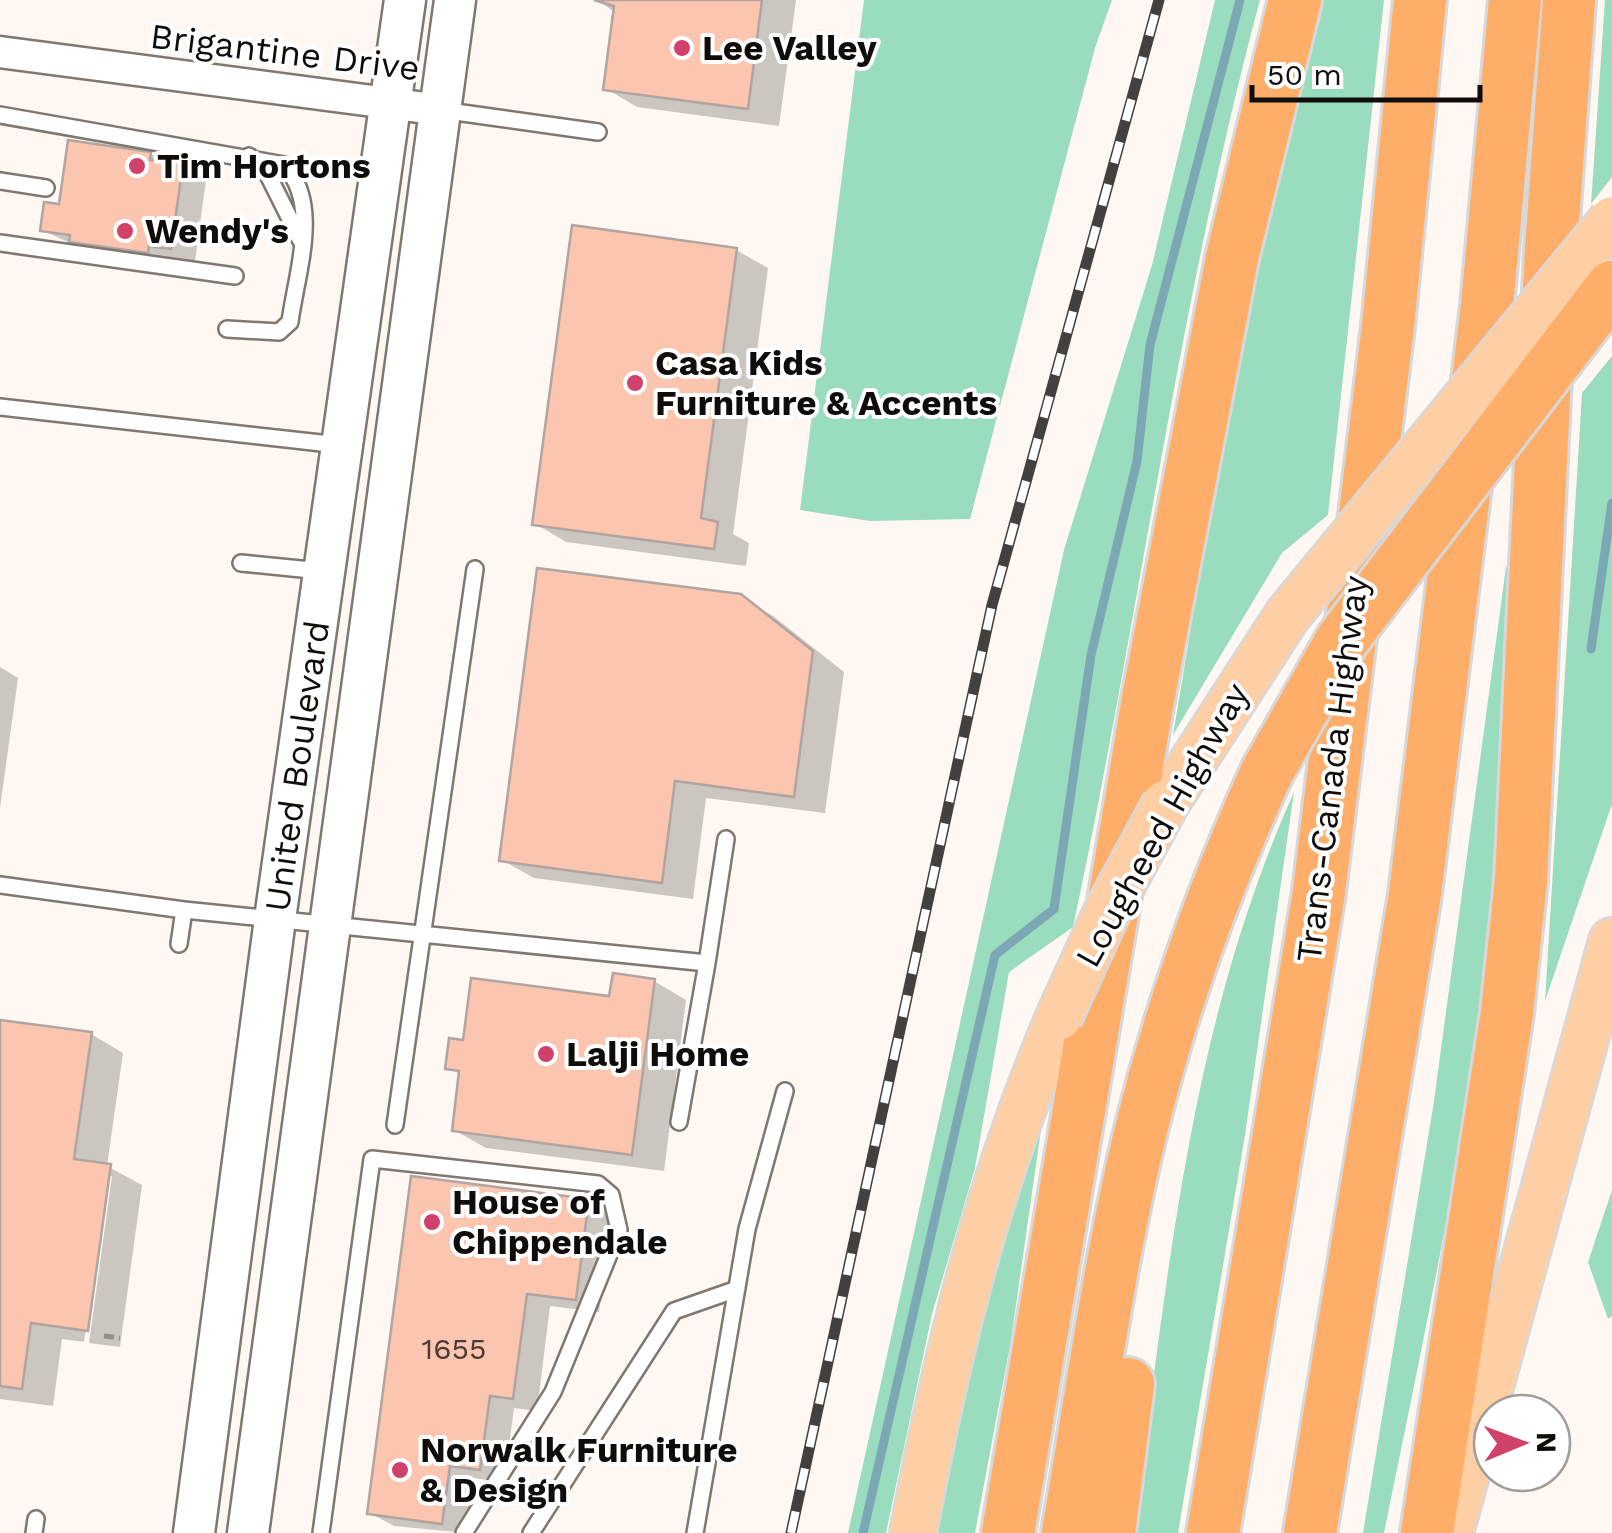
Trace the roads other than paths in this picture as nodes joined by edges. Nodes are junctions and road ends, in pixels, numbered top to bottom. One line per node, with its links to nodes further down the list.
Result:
1 (405, 0): 8 (main road, United Boulevard)
2 (456, 0): 9 (main road, United Boulevard)
3 (1294, 0): 45 (highway)
4 (1420, 0): 48 (highway, Trans-Canada Highway)
5 (1515, 0): 49 (highway)
6 (1569, 0): 50 (highway)
7 (0, 52): 8 (street, Brigantine Drive)
8 (392, 104): 9 (street, Brigantine Drive); 20 (main road, United Boulevard)
9 (442, 110): 11 (lane); 28 (main road, United Boulevard)
10 (0, 114): 18 (lane)
11 (598, 132)
12 (0, 181): 13 (lane)
13 (46, 188)
14 (1612, 220): 44 (main road, Lougheed Highway, bridge)
15 (0, 243): 16 (lane)
16 (234, 276)
17 (1612, 287): 30 (highway, bridge)
18 (227, 329)
19 (0, 407): 20 (lane)
20 (343, 445): 23 (main road, United Boulevard)
21 (241, 562): 23 (lane)
22 (475, 569): 29 (lane)
23 (325, 571): 27 (main road, United Boulevard)
24 (726, 839): 33 (lane)
25 (0, 885): 26 (lane)
26 (184, 910): 27 (lane); 32 (lane)
27 (275, 919): 28 (lane); 38 (main road, United Boulevard)
28 (331, 925): 29 (lane); 39 (main road, United Boulevard)
29 (421, 934): 33 (lane); 36 (lane)
30 (1202, 934): 46 (highway); 47 (highway)
31 (1612, 941): 51 (main road)
32 (179, 944)
33 (707, 964): 35 (lane)
34 (785, 1092): 37 (lane)
35 (679, 1122)
36 (395, 1125)
37 (738, 1289): 42 (lane); 43 (lane)
38 (194, 1533)
39 (248, 1533)
40 (321, 1533): 41 (lane)
41 (464, 1533)
42 (530, 1533)
43 (696, 1533)
44 (913, 1533)
45 (1008, 1533)
46 (1068, 1533)
47 (1109, 1533)
48 (1213, 1533)
49 (1310, 1533)
50 (1427, 1533)
51 (1450, 1533)

